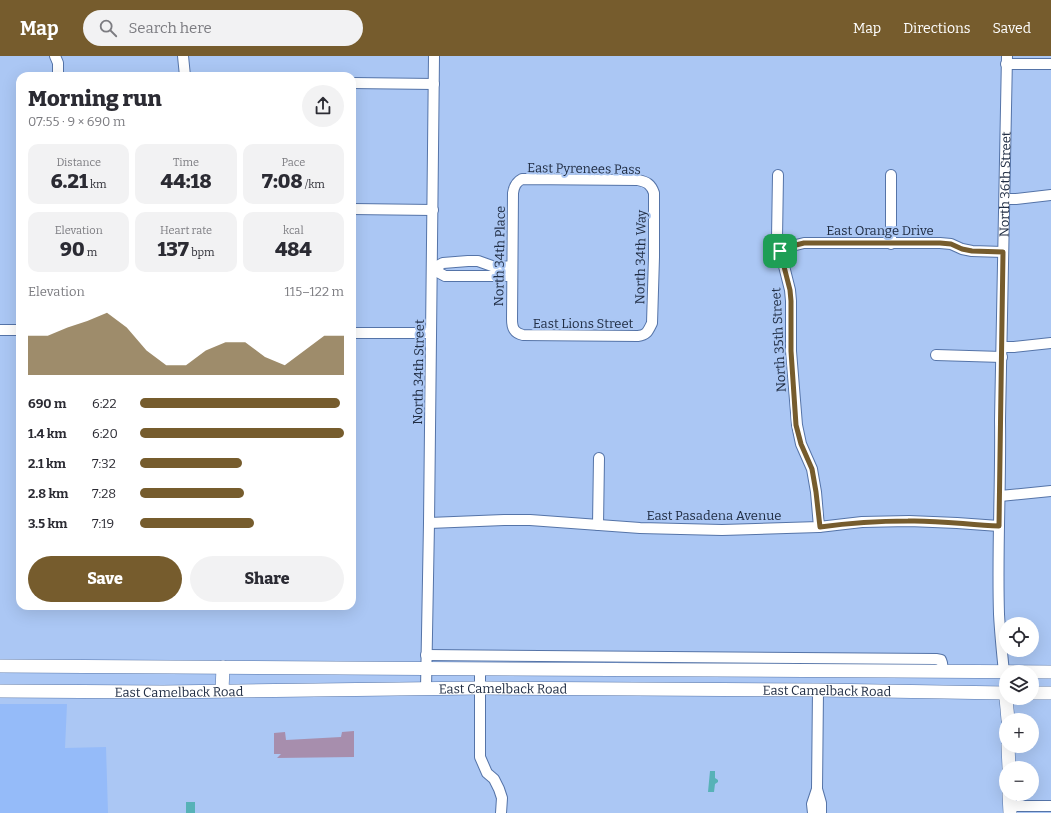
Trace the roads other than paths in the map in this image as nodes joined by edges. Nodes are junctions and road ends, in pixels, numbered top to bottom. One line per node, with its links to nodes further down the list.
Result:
1 (55, 56): 6 (street)
2 (183, 56): 7 (street)
3 (434, 56): 9 (street, North 34th Street)
4 (1007, 60): 5 (street); 15 (street, North 36th Street)
5 (1051, 64)
6 (58, 72)
7 (185, 72)
8 (356, 84): 9 (street)
9 (434, 84): 17 (street, North 34th Street)
10 (778, 175): 19 (street, North 35th Street)
11 (891, 175): 18 (street)
12 (518, 181): 13 (street, East Pyrenees Pass); 23 (street, North 34th Place)
13 (650, 184): 27 (street, North 34th Way)
14 (1051, 195): 15 (street)
15 (1004, 199): 20 (street, North 36th Street)
16 (356, 210): 17 (street)
17 (433, 210): 22 (street, North 34th Street)
18 (891, 244): 19 (street, East Orange Drive); 20 (street, East Orange Drive)
19 (780, 251): 40 (street, North 35th Street)
20 (1003, 252): 32 (street, North 36th Street)
21 (468, 261): 22 (street); 23 (street); 24 (street)
22 (432, 269): 24 (street); 30 (street, North 34th Street)
23 (512, 271): 24 (street); 28 (street, North 34th Place)
24 (468, 276)
25 (0, 330): 26 (street)
26 (16, 330)
27 (649, 330): 28 (street, East Lions Street)
28 (515, 332)
29 (356, 333): 30 (street)
30 (431, 333): 37 (street, North 34th Street)
31 (1051, 343): 32 (street)
32 (1002, 352): 33 (street); 36 (street, North 36th Street)
33 (936, 355)
34 (599, 458): 38 (street)
35 (1051, 491): 36 (street)
36 (1000, 496): 39 (street, North 36th Street)
37 (429, 523): 38 (street, East Pasadena Avenue); 41 (street, North 34th Street)
38 (598, 525): 40 (street, East Pasadena Avenue)
39 (999, 526): 40 (street, East Pasadena Avenue); 43 (street, North 36th Street)
40 (820, 527)
41 (426, 656): 42 (street, East Camelback Road); 46 (street, North 34th Street)
42 (715, 664): 47 (main road, East Camelback Road); 48 (main road, East Camelback Road); 53 (main road)
43 (1003, 665)
44 (0, 666): 45 (main road, East Camelback Road)
45 (223, 667): 46 (main road, East Camelback Road); 56 (main road)
46 (426, 669): 47 (main road, East Camelback Road); 52 (street, North 34th Street)
47 (480, 669): 51 (street)
48 (999, 672)
49 (1039, 672): 50 (main road, East Camelback Road)
50 (1051, 672)
51 (480, 688): 52 (main road, East Camelback Road); 53 (main road, East Camelback Road); 63 (street)
52 (426, 689): 56 (main road, East Camelback Road)
53 (715, 690): 54 (main road, East Camelback Road)
54 (818, 690): 57 (main road, East Camelback Road); 60 (street)
55 (0, 691): 56 (main road, East Camelback Road)
56 (222, 691)
57 (999, 693)
58 (1039, 693): 59 (main road)
59 (1051, 693)
60 (817, 789): 64 (street); 65 (street)
61 (1009, 804): 62 (street)
62 (1051, 806)
63 (501, 813)
64 (812, 813)
65 (821, 813)

